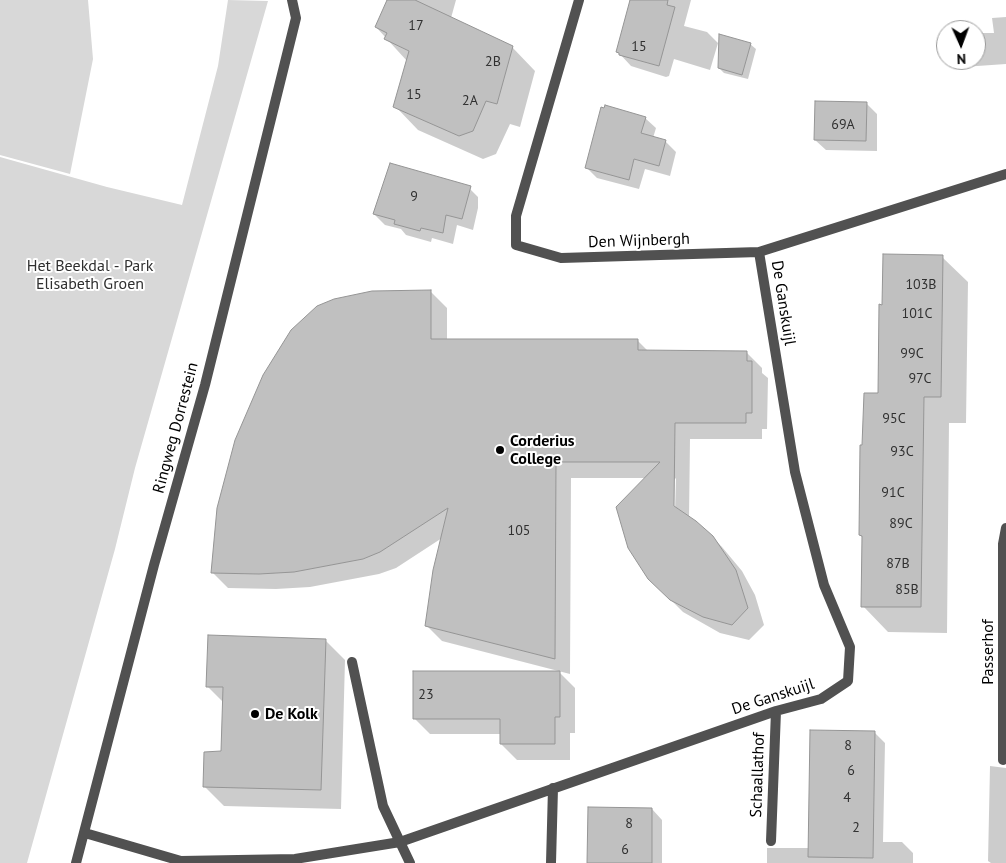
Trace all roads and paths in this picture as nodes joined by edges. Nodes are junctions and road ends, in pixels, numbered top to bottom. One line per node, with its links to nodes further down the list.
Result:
1 (292, 0): 10 (street, Ringweg Dorrestein)
2 (579, 0): 4 (street, Den Wijnbergh)
3 (1006, 174): 4 (street, Den Wijnbergh)
4 (759, 252): 7 (street, De Ganskuijl)
5 (1006, 528): 8 (street, Passerhof)
6 (352, 662): 12 (street)
7 (776, 711): 9 (street, De Ganskuijl); 11 (street, Schaallathof)
8 (1003, 760)
9 (553, 788): 12 (street, De Ganskuijl); 15 (street)
10 (85, 833): 12 (street, De Ganskuijl); 13 (street, Ringweg Dorrestein)
11 (771, 841)
12 (400, 842): 14 (street)
13 (76, 863)
14 (410, 863)
15 (551, 863)

